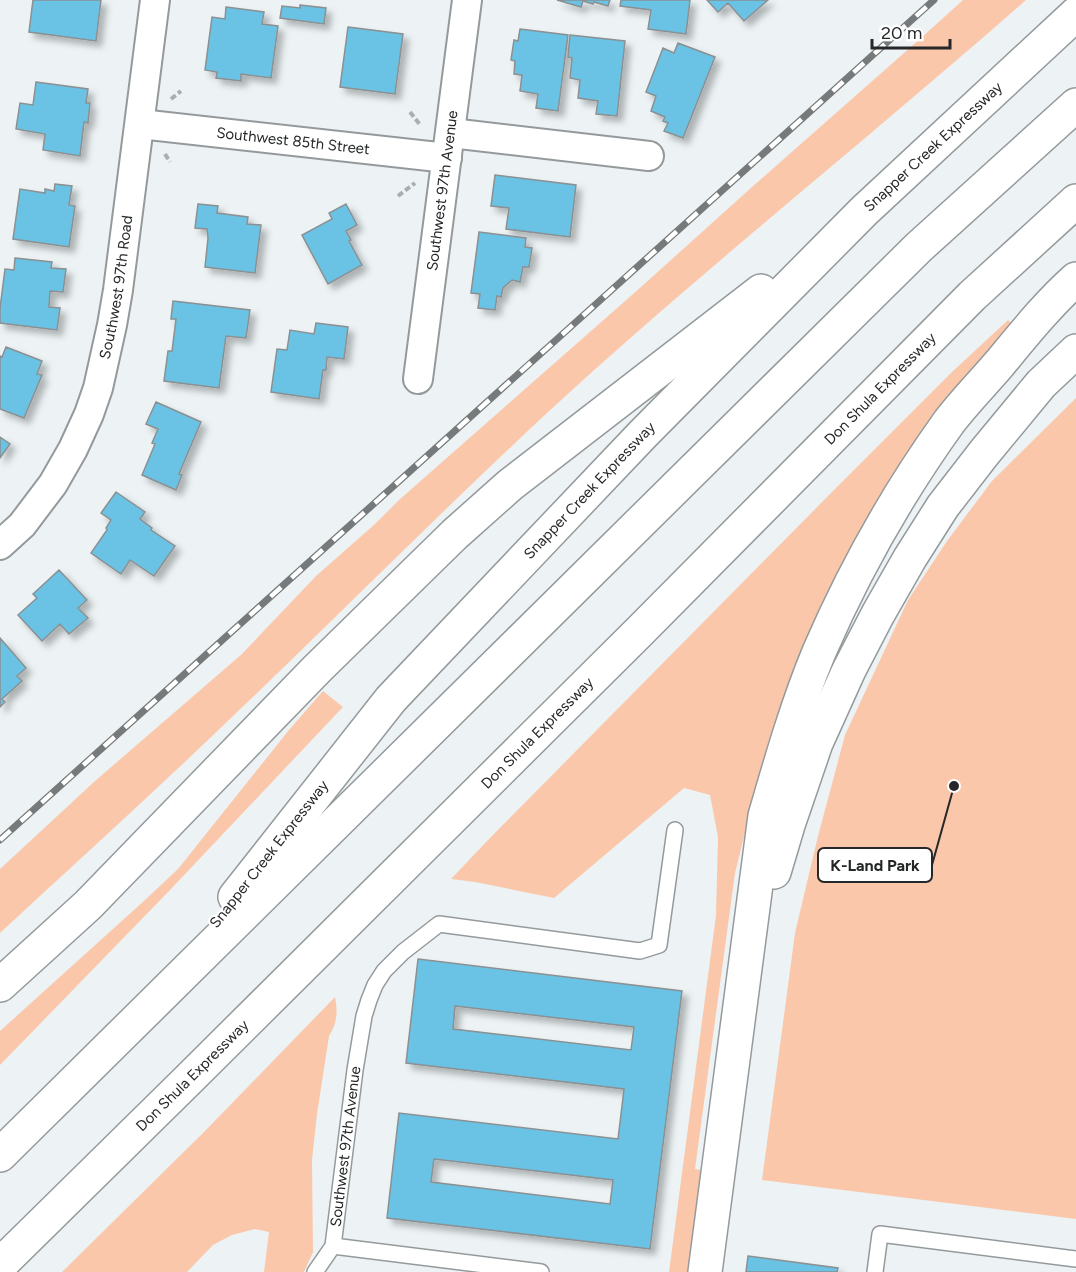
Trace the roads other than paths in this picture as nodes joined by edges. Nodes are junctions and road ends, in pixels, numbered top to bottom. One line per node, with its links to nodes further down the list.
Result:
1 (155, 0): 5 (street, Southwest 97th Road)
2 (467, 0): 6 (street, Southwest 97th Avenue)
3 (1076, 14): 9 (highway, Snapper Creek Expressway)
4 (1076, 105): 17 (highway)
5 (140, 124): 6 (street, Southwest 85th Street); 13 (street, Southwest 97th Road)
6 (449, 146): 7 (street, Southwest 85th Street); 12 (street, Southwest 97th Avenue)
7 (649, 156)
8 (1076, 201): 21 (highway, Don Shula Expressway)
9 (864, 211): 16 (highway); 17 (highway, Snapper Creek Expressway)
10 (1076, 279): 15 (highway)
11 (1076, 351): 15 (highway)
12 (418, 379)
13 (0, 545)
14 (675, 830): 19 (lane, Southwest 97th Avenue)
15 (746, 965): 24 (highway)
16 (0, 985)
17 (149, 1007): 18 (highway)
18 (0, 1155)
19 (333, 1246): 22 (lane, Southwest 97th Avenue); 23 (lane)
20 (1076, 1258): 25 (lane)
21 (0, 1265)
22 (315, 1272)
23 (541, 1272)
24 (705, 1272)
25 (875, 1272)

